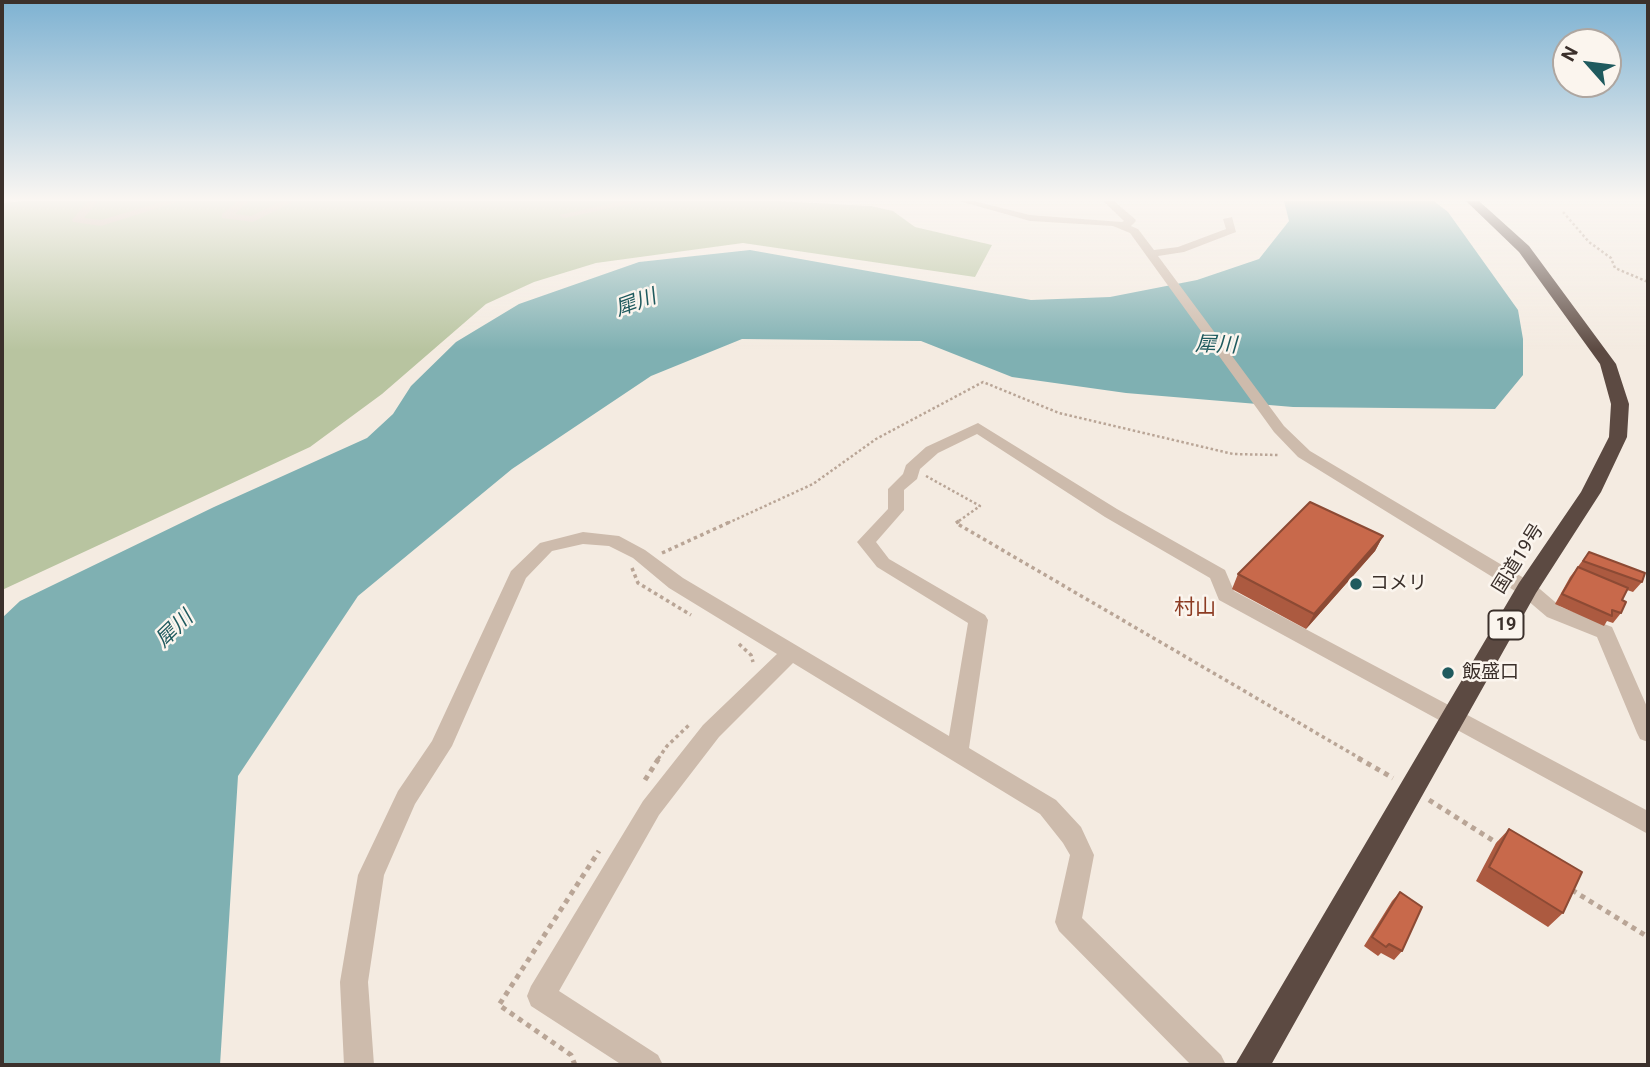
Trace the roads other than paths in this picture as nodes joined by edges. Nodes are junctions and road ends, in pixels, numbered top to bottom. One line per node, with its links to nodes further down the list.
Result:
1 (1148, 251): 4 (street)
2 (1174, 251): 4 (street)
3 (1525, 251): 5 (highway, 国道19号 / 19)
4 (1150, 254): 5 (street)
5 (1527, 589): 7 (highway, 国道19号 / 19); 8 (street)
6 (791, 653): 9 (street); 11 (street); 12 (street)
7 (1452, 718): 9 (street); 10 (street); 14 (highway, 国道19号 / 19)
8 (1648, 733)
9 (957, 754): 13 (street)
10 (1648, 823)
11 (359, 1065)
12 (648, 1065)
13 (1211, 1065)
14 (1252, 1065)

